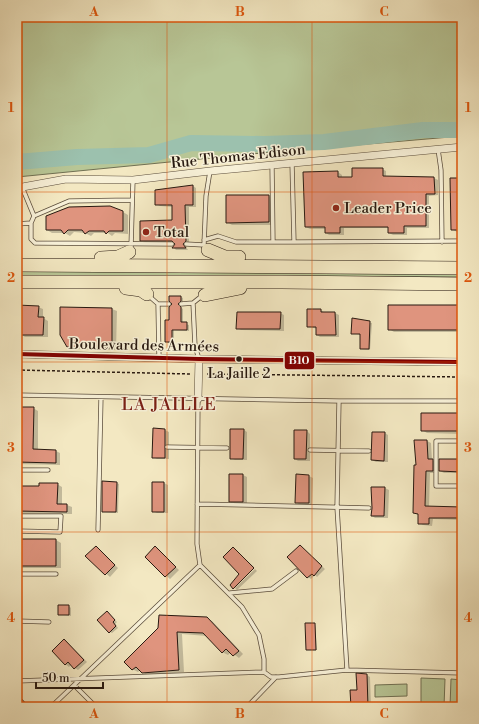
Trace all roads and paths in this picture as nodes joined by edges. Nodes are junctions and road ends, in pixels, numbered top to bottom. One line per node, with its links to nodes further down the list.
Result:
1 (462, 147): 2 (street, Rue Thomas Edison)
2 (438, 149): 3 (street, Rue Thomas Edison); 14 (lane)
3 (292, 163): 4 (street, Rue Thomas Edison); 13 (lane)
4 (272, 165): 5 (street, Rue Thomas Edison); 12 (lane)
5 (210, 171): 6 (street, Rue Thomas Edison); 18 (lane)
6 (133, 180): 7 (street, Rue Thomas Edison); 8 (lane)
7 (20, 188): 9 (lane)
8 (132, 200): 9 (lane); 19 (lane)
9 (34, 216): 10 (lane)
10 (31, 223): 11 (lane); 19 (lane)
11 (17, 224)
12 (273, 242): 13 (lane); 18 (lane)
13 (294, 242): 14 (lane)
14 (442, 242): 15 (lane)
15 (462, 242)
16 (172, 244): 19 (lane)
17 (186, 244): 18 (lane)
18 (205, 245): 21 (highway)
19 (130, 248): 20 (highway)
20 (18, 265): 21 (highway)
21 (343, 266): 22 (highway)
22 (462, 268)
23 (20, 282): 24 (highway); 26 (highway)
24 (282, 282): 25 (highway); 27 (highway)
25 (462, 284)
26 (147, 294): 28 (lane)
27 (205, 295): 31 (lane)
28 (158, 304): 29 (lane); 33 (lane)
29 (169, 304)
30 (181, 304): 31 (lane)
31 (193, 304): 34 (lane)
32 (17, 354): 33 (street, Boulevard des Armées)
33 (159, 358): 34 (street, Boulevard des Armées)
34 (199, 359): 35 (street, Boulevard des Armées); 37 (street)
35 (462, 362)
36 (17, 370): 37 (path)
37 (199, 374): 38 (path); 41 (street)
38 (462, 377)
39 (17, 395): 40 (lane)
40 (101, 397): 41 (lane); 58 (lane)
41 (198, 399): 43 (lane); 46 (lane)
42 (462, 401): 43 (lane)
43 (339, 402): 49 (lane)
44 (462, 442): 53 (lane)
45 (167, 447): 46 (lane)
46 (199, 448): 47 (lane); 54 (lane)
47 (227, 448)
48 (310, 450): 49 (lane)
49 (338, 450): 50 (lane); 55 (lane)
50 (369, 451)
51 (17, 470): 52 (lane)
52 (48, 470)
53 (462, 486)
54 (197, 504): 55 (lane); 60 (lane)
55 (337, 507): 56 (lane); 67 (lane)
56 (369, 508)
57 (17, 516): 59 (lane)
58 (98, 530)
59 (17, 531)
60 (200, 565): 64 (lane); 71 (lane)
61 (296, 571): 64 (lane)
62 (17, 574): 63 (lane)
63 (56, 574)
64 (230, 593): 68 (lane)
65 (17, 621): 66 (lane)
66 (49, 622)
67 (346, 670): 69 (lane); 70 (lane)
68 (264, 672): 70 (lane); 71 (lane)
69 (462, 673)
70 (276, 677): 76 (lane)
71 (81, 680): 72 (lane); 73 (lane)
72 (17, 681)
73 (74, 685): 74 (lane); 75 (lane)
74 (51, 707)
75 (96, 707)
76 (247, 707)

